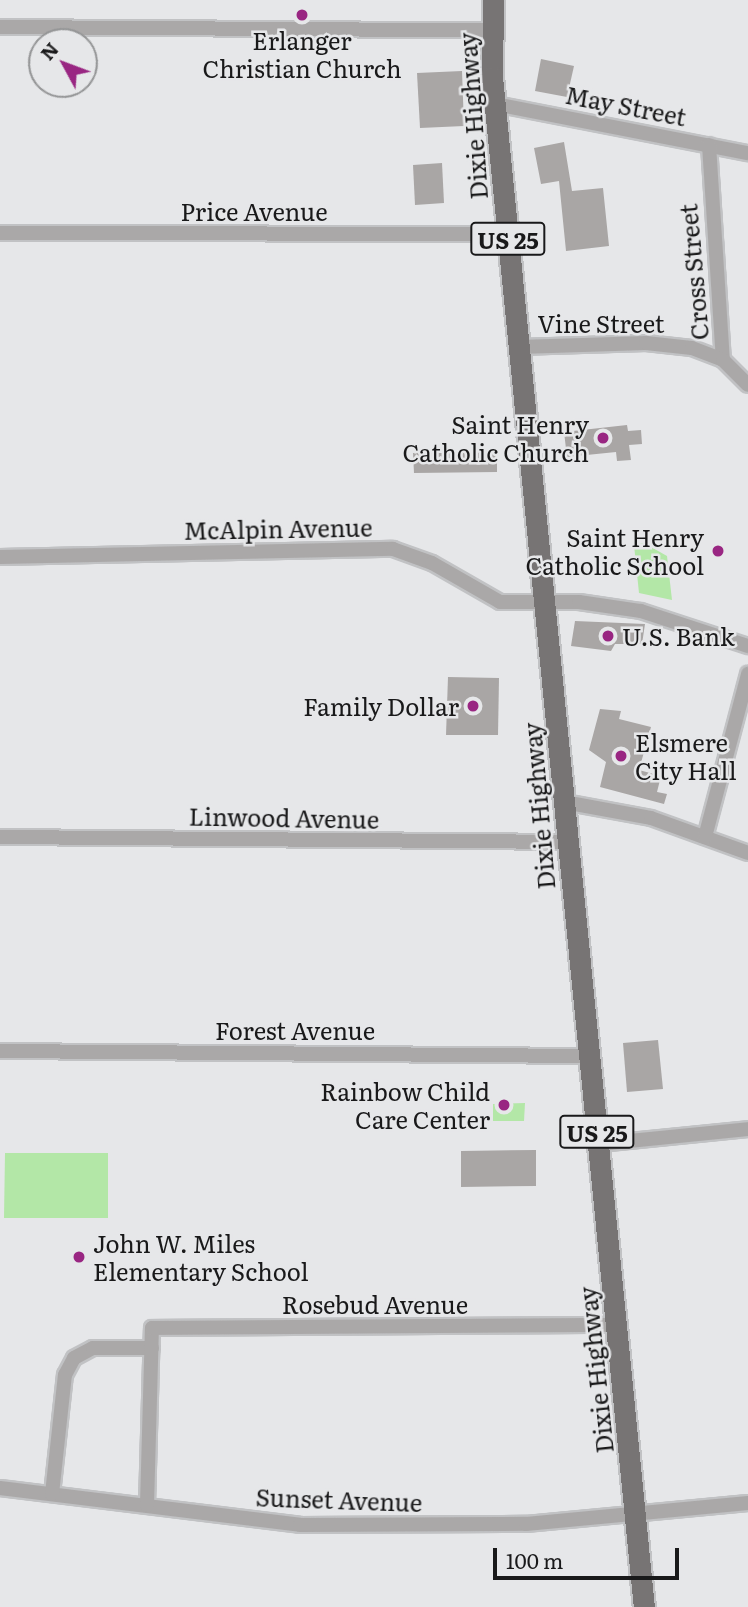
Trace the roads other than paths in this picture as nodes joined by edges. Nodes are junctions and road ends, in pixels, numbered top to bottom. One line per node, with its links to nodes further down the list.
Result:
1 (493, 0): 3 (main road, Dixie Highway / US 25)
2 (0, 27): 3 (street)
3 (491, 30): 4 (main road, Dixie Highway / US 25)
4 (495, 104): 5 (street, May Street); 8 (main road, Dixie Highway / US 25)
5 (709, 145): 6 (street, May Street); 10 (street, Cross Street)
6 (748, 153)
7 (0, 233): 8 (street, Price Avenue)
8 (508, 234): 9 (main road, Dixie Highway / US 25)
9 (519, 347): 10 (street, Vine Street); 13 (main road, Dixie Highway / US 25)
10 (723, 360): 11 (street, Cross Street)
11 (748, 385)
12 (0, 557): 13 (street, McAlpin Avenue)
13 (544, 602): 14 (street, McAlpin Avenue); 16 (main road, Dixie Highway / US 25)
14 (748, 646)
15 (748, 674): 18 (street)
16 (564, 802): 18 (street); 19 (main road, Dixie Highway / US 25)
17 (0, 837): 19 (street, Linwood Avenue)
18 (705, 837): 20 (street)
19 (568, 842): 22 (main road, Dixie Highway / US 25)
20 (748, 853)
21 (0, 1051): 22 (street, Forest Avenue)
22 (590, 1056): 24 (main road, Dixie Highway / US 25)
23 (748, 1129): 24 (street)
24 (599, 1144): 25 (main road, Dixie Highway / US 25)
25 (617, 1325): 26 (street, Rosebud Avenue); 31 (main road, Dixie Highway / US 25)
26 (152, 1348): 28 (street); 30 (street)
27 (0, 1488): 28 (street, Sunset Avenue)
28 (52, 1494): 30 (street, Sunset Avenue)
29 (748, 1503): 31 (street, Sunset Avenue)
30 (147, 1506): 31 (street, Sunset Avenue)
31 (636, 1518): 32 (main road, Dixie Highway / US 25)
32 (644, 1607)

